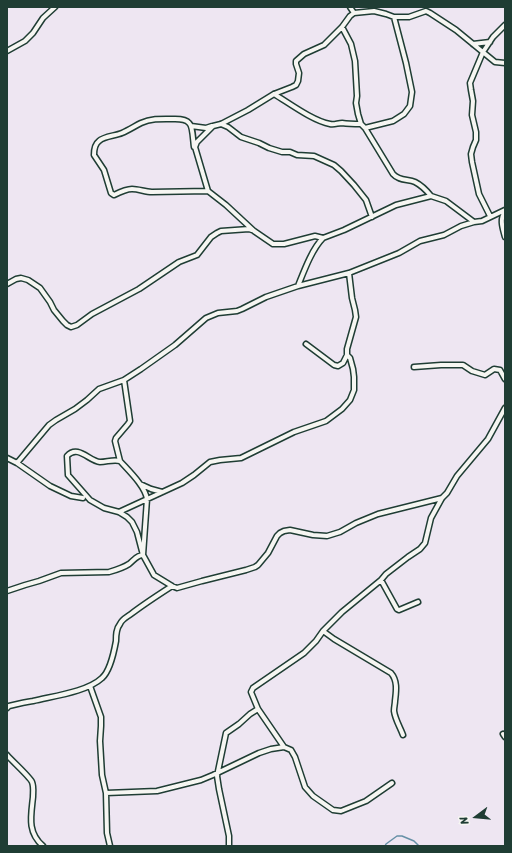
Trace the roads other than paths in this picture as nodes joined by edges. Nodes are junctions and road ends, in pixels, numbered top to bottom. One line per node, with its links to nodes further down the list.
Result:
1 (55, 7): 9 (street)
2 (350, 7): 3 (street)
3 (354, 13): 4 (street); 6 (street)
4 (394, 17): 8 (street); 17 (street)
5 (505, 25): 7 (street)
6 (342, 27): 12 (street); 14 (street)
7 (490, 42): 8 (street); 10 (street)
8 (473, 44): 10 (street)
9 (7, 51)
10 (483, 52): 11 (street); 22 (street)
11 (505, 63)
12 (274, 94): 13 (street); 14 (street)
13 (221, 124): 16 (street); 23 (street)
14 (361, 124): 17 (street)
15 (191, 126): 16 (street); 18 (street); 19 (street)
16 (213, 126): 18 (street)
17 (366, 128): 20 (street)
18 (194, 147): 19 (street)
19 (208, 191): 25 (street)
20 (431, 196): 23 (street); 24 (street)
21 (505, 211): 22 (street); 26 (street)
22 (490, 216): 24 (street)
23 (372, 217): 27 (street)
24 (474, 222): 28 (street)
25 (254, 231): 27 (street); 29 (street)
26 (505, 237)
27 (323, 238): 30 (street)
28 (349, 273): 30 (street); 32 (street)
29 (7, 284)
30 (298, 286): 35 (street)
31 (306, 344): 32 (street)
32 (347, 355): 41 (street)
33 (414, 368): 34 (street)
34 (505, 379)
35 (124, 380): 38 (street); 39 (street)
36 (505, 408): 43 (street)
37 (7, 458): 39 (street)
38 (120, 461): 40 (street); 45 (street)
39 (17, 463): 42 (street)
40 (139, 483): 41 (street); 44 (street)
41 (162, 492): 44 (street)
42 (83, 498)
43 (442, 498): 47 (street); 48 (street)
44 (147, 499): 45 (street); 46 (street)
45 (119, 512): 46 (street)
46 (143, 555): 48 (street); 49 (street)
47 (381, 580): 50 (street); 51 (street)
48 (172, 586): 52 (street)
49 (7, 591)
50 (418, 602)
51 (323, 631): 54 (street); 55 (street)
52 (90, 686): 53 (street); 60 (street)
53 (7, 708)
54 (258, 709): 56 (street); 58 (street)
55 (403, 735)
56 (284, 747): 58 (street); 59 (street)
57 (7, 755): 61 (street)
58 (218, 772): 60 (street); 63 (street)
59 (392, 783)
60 (106, 793): 62 (street)
61 (43, 846)
62 (110, 846)
63 (229, 846)

